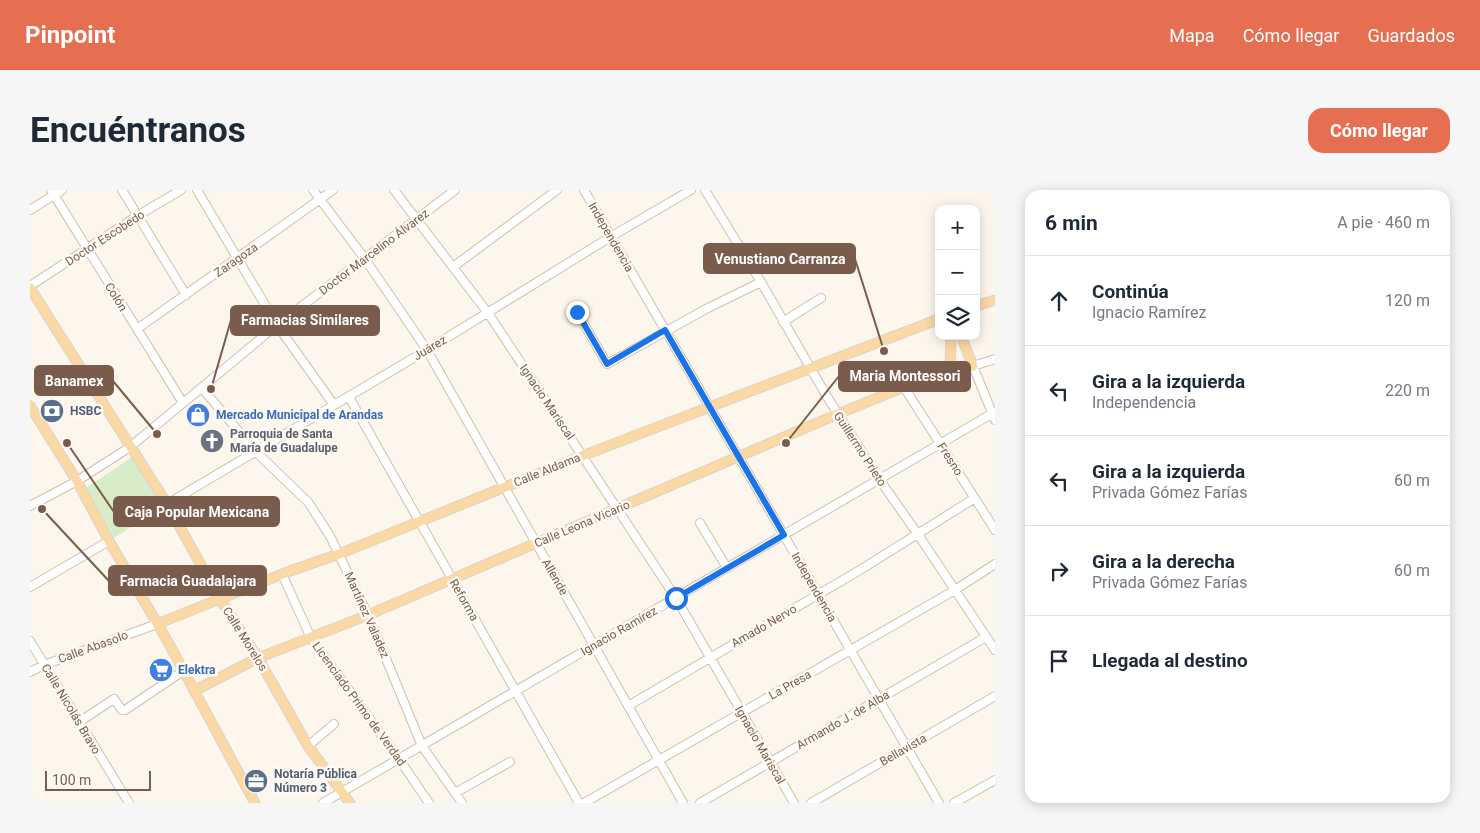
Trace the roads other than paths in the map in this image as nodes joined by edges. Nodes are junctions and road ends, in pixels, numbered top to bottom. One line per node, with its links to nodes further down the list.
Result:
1 (62, 190): 13 (street)
2 (122, 190): 16 (street)
3 (181, 190): 16 (street, Doctor Escobedo)
4 (197, 190): 20 (street)
5 (313, 190): 14 (street, Allende)
6 (334, 190): 14 (street, Zaragoza)
7 (394, 190): 17 (street, Ignacio Mariscal)
8 (455, 190): 17 (street, Doctor Marcelino Álvarez)
9 (557, 190): 22 (street)
10 (584, 190): 18 (street, Independencia)
11 (691, 190): 18 (street, Juárez)
12 (705, 190): 23 (street, Guillermo Prieto)
13 (52, 193): 15 (street); 19 (street, Colón)
14 (320, 200): 20 (street, Zaragoza); 21 (street, Allende)
15 (30, 210)
16 (137, 216): 19 (street, Doctor Escobedo); 25 (street)
17 (416, 220): 21 (street, Doctor Marcelino Álvarez); 22 (street, Ignacio Mariscal)
18 (612, 236): 30 (street, Juárez); 35 (street, Independencia)
19 (87, 250): 24 (street, Doctor Escobedo); 34 (street, Colón)
20 (238, 259): 25 (street, Zaragoza); 33 (street)
21 (365, 259): 33 (street, Doctor Marcelino Álvarez); 38 (street, Allende)
22 (453, 267): 30 (street, Ignacio Mariscal)
23 (761, 282): 32 (street, Guillermo Prieto); 35 (street)
24 (30, 287): 53 (main road, Calle Morelos)
25 (186, 294): 34 (street, Zaragoza)
26 (821, 298): 32 (street)
27 (995, 300): 28 (main road)
28 (980, 305)
29 (577, 312): 35 (street)
30 (488, 313): 38 (street, Juárez); 55 (street, Ignacio Mariscal)
31 (935, 321): 41 (main road, Calle Aldama)
32 (783, 322): 41 (street, Guillermo Prieto)
33 (277, 325): 44 (street, Doctor Marcelino Álvarez); 47 (street)
34 (137, 329): 46 (street, Colón)
35 (665, 330): 49 (street, Independencia)
36 (951, 340): 42 (main road)
37 (963, 340): 40 (main road)
38 (427, 350): 45 (street, Juárez); 59 (street, Allende)
39 (995, 359): 40 (street)
40 (973, 366): 42 (main road, Calle Leona Vicario); 51 (street)
41 (811, 369): 49 (main road, Calle Aldama); 50 (street, Guillermo Prieto)
42 (950, 373): 43 (main road, Calle Leona Vicario)
43 (904, 387): 50 (main road, Calle Leona Vicario); 52 (street, Fresno)
44 (202, 388): 46 (street, Doctor Marcelino Álvarez); 54 (street, Martínez Valadez)
45 (348, 396): 47 (street, Juárez); 64 (street, Reforma)
46 (183, 403): 53 (street, Doctor Marcelino Álvarez)
47 (334, 405): 54 (street, Juárez)
48 (30, 406): 58 (main road)
49 (710, 407): 55 (main road, Calle Aldama); 56 (street, Independencia)
50 (838, 414): 56 (main road, Calle Leona Vicario); 57 (street, Guillermo Prieto)
51 (994, 416): 52 (street, Ignacio Ramírez)
52 (940, 444): 57 (street, Ignacio Ramírez); 60 (street, Fresno)
53 (130, 447): 58 (street, Doctor Marcelino Álvarez); 61 (main road, Calle Morelos)
54 (256, 452): 61 (street, Juárez); 71 (street, Martínez Valadez)
55 (582, 456): 59 (main road, Calle Aldama); 63 (street, Ignacio Mariscal)
56 (738, 456): 63 (main road, Calle Leona Vicario); 68 (street, Independencia)
57 (879, 479): 67 (street, Guillermo Prieto); 68 (street, Ignacio Ramírez)
58 (77, 481): 62 (street, Doctor Marcelino Álvarez); 69 (main road)
59 (504, 487): 64 (main road, Calle Aldama); 70 (street, Allende)
60 (975, 498): 66 (street, Fresno); 67 (street, Amado Nervo)
61 (167, 504): 80 (main road, Calle Morelos)
62 (30, 506)
63 (617, 509): 70 (main road, Calle Leona Vicario); 79 (street, Ignacio Mariscal)
64 (420, 522): 71 (main road, Calle Aldama); 75 (street, Reforma)
65 (700, 523): 73 (street)
66 (995, 530)
67 (917, 534): 77 (street, Guillermo Prieto); 78 (street, Amado Nervo)
68 (784, 535): 73 (street, Ignacio Ramírez); 78 (street, Independencia)
69 (109, 541): 76 (street); 82 (main road)
70 (536, 543): 75 (main road, Calle Leona Vicario); 86 (street, Allende)
71 (339, 554): 74 (main road, Calle Aldama); 81 (street, Martínez Valadez)
72 (995, 564): 77 (street, La Presa)
73 (727, 568): 79 (street, Ignacio Ramírez)
74 (282, 574): 80 (main road, Calle Aldama); 84 (street, Licenciado Primo de Verdad)
75 (452, 579): 81 (main road, Calle Leona Vicario); 95 (street, Reforma)
76 (30, 587)
77 (955, 590): 83 (street, Guillermo Prieto); 87 (street, La Presa)
78 (818, 594): 87 (street, Independencia); 90 (street, Amado Nervo)
79 (676, 598): 86 (street, Ignacio Ramírez); 90 (street, Ignacio Mariscal)
80 (220, 599): 82 (main road, Calle Aldama); 89 (main road, Calle Morelos)
81 (368, 615): 84 (main road, Calle Leona Vicario); 103 (street, Martínez Valadez)
82 (157, 624): 91 (street, Calle Abasolo); 92 (main road)
83 (986, 636): 88 (street, Guillermo Prieto); 97 (street, Armando J. de Alba)
84 (311, 638): 89 (main road, Calle Leona Vicario); 105 (street, Licenciado Primo de Verdad)
85 (30, 641): 91 (street, Calle Nicolás Bravo)
86 (594, 645): 95 (street, Ignacio Ramírez); 98 (street, Allende)
87 (850, 650): 97 (street, Independencia); 99 (street, La Presa)
88 (995, 650)
89 (258, 658): 94 (main road, Calle Leona Vicario); 102 (main road, Calle Morelos)
90 (710, 658): 98 (street, Amado Nervo); 99 (street, Ignacio Mariscal)
91 (44, 664): 93 (street, Calle Abasolo); 100 (street, Calle Nicolás Bravo)
92 (183, 671): 94 (main road); 100 (street)
93 (30, 672)
94 (194, 690): 113 (main road)
95 (516, 691): 103 (street, Ignacio Ramírez); 118 (street, Reforma)
96 (995, 696): 104 (street, Bellavista)
97 (878, 699): 104 (street, Independencia); 108 (street, Armando J. de Alba)
98 (628, 706): 106 (street, Allende)
99 (742, 712): 106 (street, La Presa); 108 (street, Ignacio Mariscal)
100 (79, 722): 112 (street, Calle Nicolás Bravo)
101 (334, 724): 102 (street)
102 (308, 746): 110 (main road, Calle Morelos)
103 (422, 746): 105 (street, Ignacio Ramírez); 111 (street, Martínez Valadez)
104 (906, 748): 123 (street, Bellavista); 124 (street, Independencia)
105 (399, 759): 110 (street, Ignacio Ramírez); 116 (street, Licenciado Primo de Verdad)
106 (659, 760): 119 (street, La Presa); 120 (street, Allende)
107 (510, 762): 111 (street)
108 (770, 762): 121 (street, Armando J. de Alba); 122 (street, Ignacio Mariscal)
109 (995, 780): 125 (street)
110 (342, 792): 114 (street, Ignacio Ramírez); 115 (main road, Calle Morelos)
111 (455, 793): 117 (street, Martínez Valadez)
112 (129, 803)
113 (255, 803)
114 (323, 803)
115 (350, 803)
116 (429, 803)
117 (462, 803)
118 (579, 803)
119 (584, 803)
120 (683, 803)
121 (700, 803)
122 (794, 803)
123 (811, 803)
124 (938, 803)
125 (954, 803)

